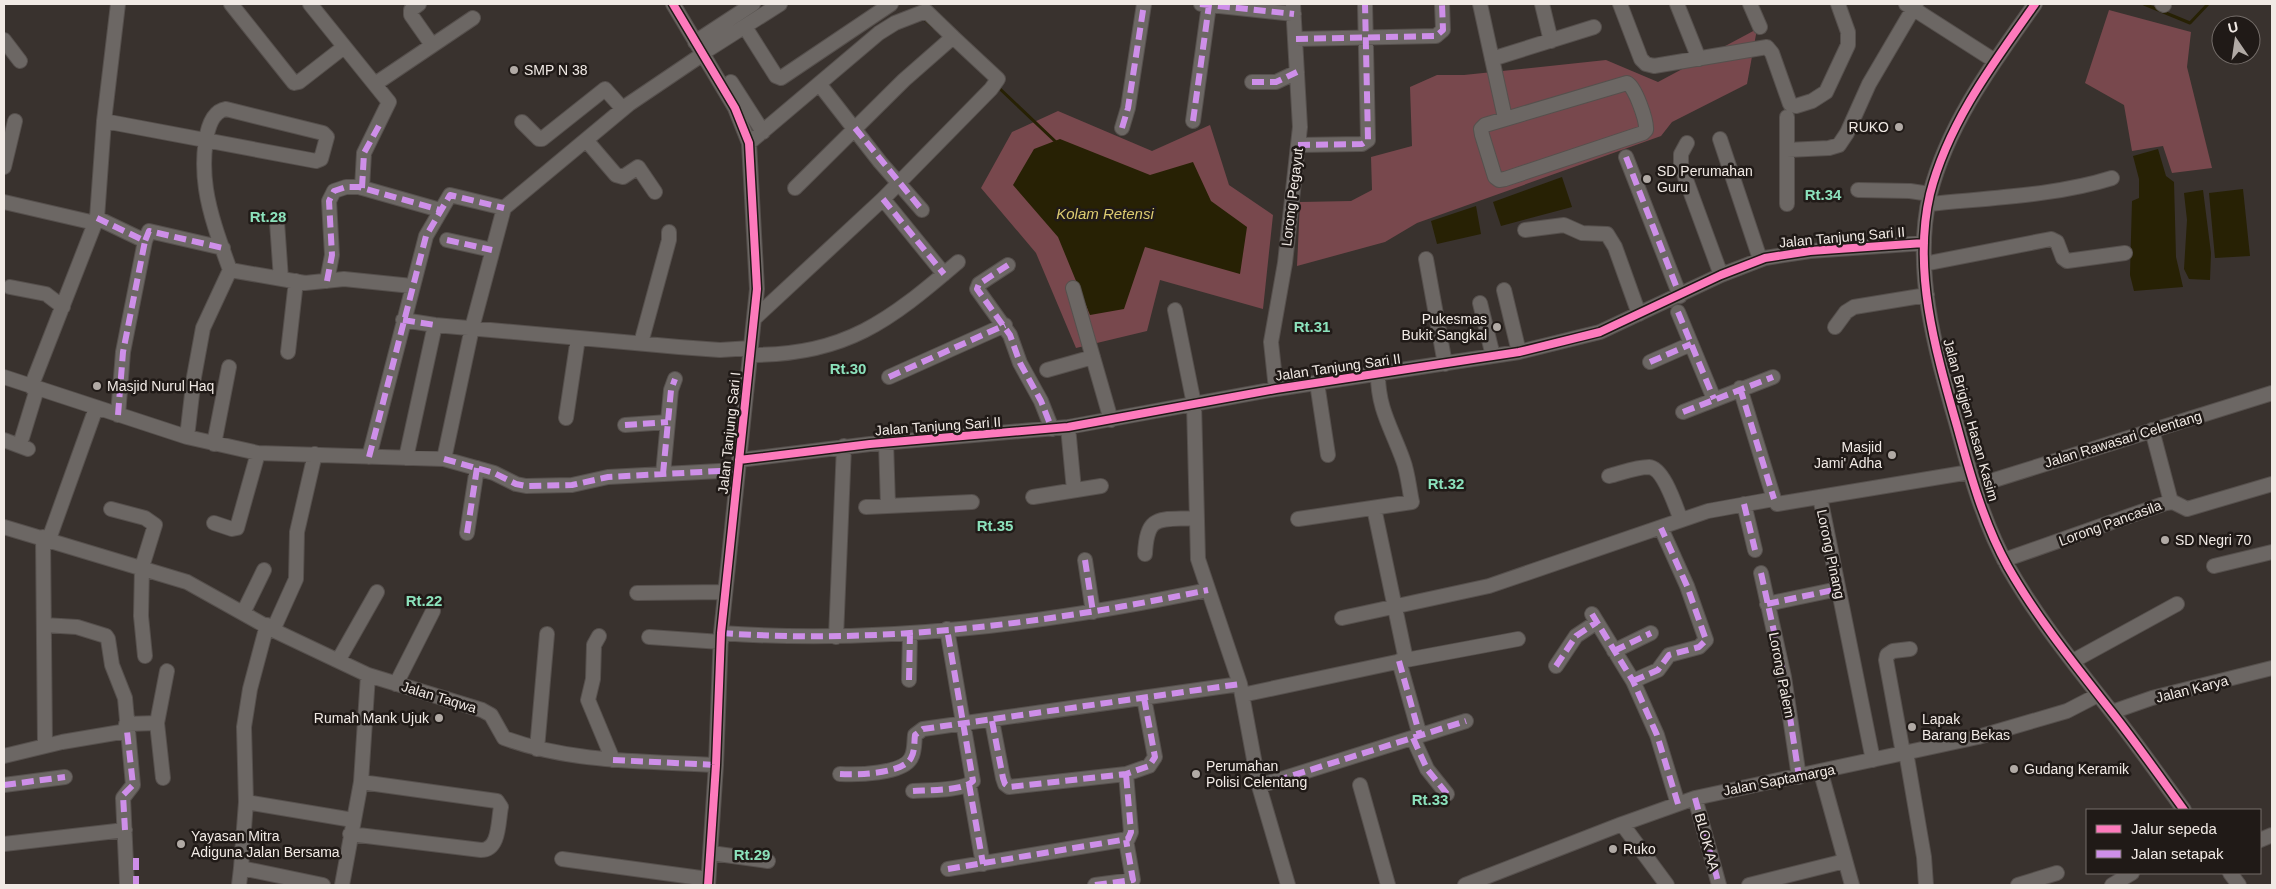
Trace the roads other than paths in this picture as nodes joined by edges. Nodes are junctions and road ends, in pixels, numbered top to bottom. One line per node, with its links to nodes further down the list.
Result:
1 (118, 4): 47 (street)
2 (231, 4): 34 (street)
3 (310, 4): 34 (street)
4 (419, 4): 32 (street)
5 (673, 4): 33 (street, Jalan Tanjung Sari I)
6 (684, 4): 33 (street)
7 (753, 4): 33 (street)
8 (780, 4): 24 (street)
9 (891, 4): 24 (street)
10 (1144, 4): 51 (street)
11 (1205, 4): 22 (street); 48 (street)
12 (1365, 4): 28 (street)
13 (1442, 4): 28 (street)
14 (1480, 4): 35 (street)
15 (1542, 4): 31 (street)
16 (1620, 4): 36 (street)
17 (1677, 4): 36 (street)
18 (1750, 4): 26 (street)
19 (2035, 4): 38 (street, Jalan Brigjen Hasan Kasim)
20 (1911, 5): 38 (street); 59 (street)
21 (1842, 7): 36 (street)
22 (1294, 9): 27 (street, Lorong Pegayut)
23 (473, 18): 32 (street)
24 (745, 27): 33 (street)
25 (1594, 27): 31 (street)
26 (1760, 28)
27 (1296, 39): 28 (street); 39 (street, Lorong Pegayut)
28 (1366, 39): 58 (street)
29 (4, 40): 37 (street)
30 (949, 40): 42 (street); 50 (street); 63 (street)
31 (1551, 41): 35 (street)
32 (432, 45): 41 (street)
33 (702, 46): 43 (street); 52 (street); 56 (street, Jalan Tanjung Sari I)
34 (344, 47): 41 (street)
35 (1492, 59): 45 (street)
36 (1699, 59)
37 (20, 61)
38 (1995, 61): 69 (street, Jalan Brigjen Hasan Kasim)
39 (1297, 72): 40 (street); 58 (street, Lorong Pegayut)
40 (1252, 82)
41 (375, 84): 64 (street)
42 (820, 85): 50 (street); 52 (street)
43 (623, 109): 49 (street); 55 (street)
44 (1787, 117): 59 (street)
45 (1505, 118): 45 (street)
46 (15, 121): 61 (street)
47 (104, 121): 54 (street); 75 (street)
48 (1193, 121)
49 (522, 122)
50 (855, 128): 63 (street); 65 (street)
51 (1122, 128)
52 (762, 132): 56 (street)
53 (1720, 139): 86 (street)
54 (206, 140): 54 (street); 82 (street)
55 (586, 140): 67 (street); 72 (street)
56 (749, 143): 107 (street, Jalan Tanjung Sari I)
57 (1687, 143): 92 (street)
58 (1298, 145): 133 (street, Lorong Pegayut)
59 (1787, 150): 71 (street)
60 (1626, 157): 101 (street)
61 (4, 167)
62 (2112, 178): 69 (street)
63 (899, 183): 68 (street); 74 (street)
64 (362, 188): 73 (street); 95 (street)
65 (795, 188)
66 (1858, 190): 69 (street)
67 (655, 192)
68 (883, 199): 91 (street); 107 (street)
69 (1930, 199): 81 (street, Jalan Brigjen Hasan Kasim)
70 (4, 202): 75 (street)
71 (1787, 204)
72 (504, 208): 73 (street); 83 (street)
73 (440, 210): 96 (street)
74 (922, 210)
75 (96, 221): 80 (street); 103 (street)
76 (277, 222): 93 (street)
77 (1525, 230): 106 (street)
78 (669, 232): 114 (street)
79 (447, 240): 83 (street)
80 (146, 241): 82 (street); 139 (street)
81 (1924, 243): 86 (street, Jalan Tanjung Sari II); 88 (street, Jalan Brigjen Hasan Kasim)
82 (223, 248): 90 (street)
83 (492, 250): 112 (street)
84 (2125, 253): 88 (street)
85 (1426, 259): 122 (street)
86 (1760, 259): 92 (street, Jalan Tanjung Sari II)
87 (958, 262): 91 (street)
88 (1924, 264): 100 (street, Jalan Brigjen Hasan Kasim)
89 (1008, 265): 110 (street)
90 (230, 270): 93 (street); 147 (street)
91 (944, 274): 117 (street)
92 (1721, 275): 101 (street, Jalan Tanjung Sari II)
93 (280, 279): 94 (street)
94 (296, 281): 95 (street); 116 (street)
95 (327, 281): 96 (street)
96 (412, 286): 108 (street)
97 (10, 287): 103 (street)
98 (1073, 288): 120 (street)
99 (1504, 290): 118 (street)
100 (1927, 295): 111 (street); 160 (street, Jalan Brigjen Hasan Kasim)
101 (1680, 296): 106 (street, Jalan Tanjung Sari II)
102 (1480, 303): 119 (street)
103 (63, 307): 131 (street)
104 (1175, 310): 136 (street)
105 (1678, 312): 115 (street)
106 (1638, 314): 118 (street, Jalan Tanjung Sari II)
107 (756, 317): 117 (street, Jalan Tanjung Sari I)
108 (404, 320): 109 (street); 155 (street)
109 (436, 325): 112 (street); 156 (street)
110 (1005, 325): 126 (street); 145 (street)
111 (1835, 327)
112 (472, 328): 113 (street); 157 (street)
113 (578, 338): 114 (street); 140 (street)
114 (641, 343): 117 (street)
115 (1691, 344): 121 (street); 135 (street)
116 (288, 352)
117 (751, 352): 158 (street, Jalan Tanjung Sari I)
118 (1519, 352): 119 (street, Jalan Tanjung Sari II)
119 (1493, 356): 122 (street, Jalan Tanjung Sari II)
120 (1093, 357): 124 (street); 141 (street)
121 (1650, 362)
122 (1445, 364): 125 (street, Jalan Tanjung Sari II)
123 (229, 367): 150 (street)
124 (1047, 370)
125 (1378, 375): 130 (street, Jalan Tanjung Sari II); 175 (street)
126 (889, 377)
127 (1773, 377): 132 (street)
128 (4, 378): 131 (street, Jalan Tanjung Sari II)
129 (675, 379): 142 (street)
130 (1317, 383): 133 (street, Jalan Tanjung Sari II); 154 (street)
131 (34, 388): 137 (street, Jalan Tanjung Sari II); 148 (street)
132 (1740, 388): 135 (street); 169 (street)
133 (1276, 389): 136 (street, Jalan Tanjung Sari II)
134 (2272, 393): 146 (street, Jalan Rawasari Celentang)
135 (1714, 399): 138 (street)
136 (1194, 404): 141 (street, Jalan Tanjung Sari II); 177 (street)
137 (96, 408): 139 (street, Jalan Tanjung Sari II); 184 (street)
138 (1683, 412)
139 (118, 415): 147 (street, Jalan Tanjung Sari II)
140 (566, 418)
141 (1110, 420): 144 (street, Jalan Tanjung Sari II)
142 (668, 422): 143 (street); 161 (street)
143 (625, 425)
144 (1068, 427): 145 (street, Jalan Tanjung Sari II); 166 (street)
145 (1052, 429): 149 (street, Jalan Tanjung Sari II)
146 (2152, 430): 165 (street, Jalan Rawasari Celentang); 171 (street)
147 (187, 437): 150 (street, Jalan Tanjung Sari II)
148 (4, 440)
149 (886, 442): 151 (street, Jalan Tanjung Sari II); 173 (street)
150 (214, 444): 152 (street, Jalan Tanjung Sari II)
151 (844, 446): 158 (street, Jalan Tanjung Sari II); 215 (street)
152 (258, 453): 153 (street, Jalan Tanjung Sari II); 180 (street)
153 (315, 454): 155 (street, Jalan Tanjung Sari II); 207 (street)
154 (1328, 455)
155 (369, 457): 156 (street, Jalan Tanjung Sari II)
156 (406, 458): 157 (street, Jalan Tanjung Sari II)
157 (444, 459): 159 (street, Jalan Tanjung Sari II)
158 (739, 465): 161 (street, Jalan Tanjung Sari II); 197 (street, Jalan Tanjung Sari I)
159 (477, 468): 161 (street, Jalan Tanjung Sari II); 183 (street)
160 (1970, 472): 165 (street, Jalan Brigjen Hasan Kasim); 168 (street, Lorong Pinang)
161 (664, 474)
162 (1609, 476): 179 (street)
163 (2272, 484): 171 (street, Lorong Pancasila)
164 (1101, 486): 166 (street)
165 (1975, 486): 189 (street, Jalan Brigjen Hasan Kasim)
166 (1074, 490): 167 (street)
167 (1033, 497)
168 (1820, 498): 169 (street); 194 (street, Lorong Pinang)
169 (1774, 499): 172 (street)
170 (972, 502): 173 (street)
171 (2171, 502): 189 (street, Lorong Pancasila)
172 (1744, 504): 179 (street); 185 (street)
173 (888, 505): 174 (street)
174 (866, 507)
175 (1374, 508): 178 (street); 201 (street)
176 (112, 509): 191 (street)
177 (1195, 518): 187 (street); 195 (street)
178 (1298, 519)
179 (1681, 520): 182 (street)
180 (214, 523)
181 (4, 526): 184 (street, Jalan Taqwa)
182 (1661, 528): 201 (street); 228 (street)
183 (467, 533)
184 (46, 538): 191 (street, Jalan Taqwa); 206 (street)
185 (1755, 550)
186 (2272, 552): 190 (street)
187 (1145, 554)
188 (1085, 560): 204 (street)
189 (2004, 560): 222 (street, Jalan Brigjen Hasan Kasim)
190 (2214, 566)
191 (142, 567): 202 (street, Jalan Taqwa); 219 (street)
192 (264, 570): 202 (street)
193 (1761, 573): 199 (street, Lorong Palem)
194 (1838, 588): 199 (street); 245 (street, Lorong Pinang)
195 (1208, 590): 204 (street); 230 (street)
196 (377, 592): 220 (street)
197 (725, 592): 198 (street); 214 (street, Jalan Tanjung Sari I)
198 (637, 593)
199 (1768, 604): 251 (street, Lorong Palem)
200 (2177, 604): 222 (street)
201 (1395, 606): 205 (street); 221 (street)
202 (244, 611): 207 (street, Jalan Taqwa)
203 (433, 611): 229 (street)
204 (1093, 612): 208 (street)
205 (1342, 618)
206 (44, 626): 238 (street); 240 (street)
207 (270, 627): 220 (street, Jalan Taqwa); 261 (street)
208 (947, 629): 209 (street); 237 (street)
209 (910, 633): 215 (street); 227 (street)
210 (1651, 633): 218 (street)
211 (547, 634): 241 (street)
212 (599, 636): 244 (street)
213 (649, 637): 214 (street)
214 (721, 637): 215 (street); 246 (street, Jalan Tanjung Sari I)
215 (836, 637)
216 (1518, 639): 221 (street)
217 (1910, 649): 242 (street)
218 (1614, 651): 223 (street); 228 (street)
219 (145, 656)
220 (339, 659): 226 (street, Jalan Taqwa)
221 (1403, 661): 230 (street); 239 (street)
222 (2073, 661): 231 (street, Jalan Brigjen Hasan Kasim)
223 (1556, 666)
224 (2272, 668): 233 (street, Jalan Karya)
225 (167, 671): 236 (street)
226 (368, 676): 229 (street, Jalan Taqwa); 253 (street)
227 (909, 680)
228 (1633, 681): 262 (street)
229 (396, 684): 241 (street, Jalan Taqwa)
230 (1241, 689): 232 (street); 257 (street)
231 (2098, 695): 233 (street, Jalan Brigjen Hasan Kasim); 242 (street, Jalan Saptamarga)
232 (1144, 698): 234 (street); 249 (street)
233 (2112, 712): 263 (street, Jalan Brigjen Hasan Kasim)
234 (992, 721): 237 (street); 249 (street)
235 (1466, 721): 239 (street)
236 (157, 723): 238 (street); 252 (street)
237 (963, 724): 248 (street); 254 (street)
238 (127, 728): 240 (street); 266 (street)
239 (1417, 737): 257 (street); 259 (street)
240 (45, 746): 243 (street)
241 (537, 749): 244 (street, Jalan Taqwa)
242 (1905, 753): 245 (street, Jalan Saptamarga); 295 (street)
243 (4, 756)
244 (613, 760): 246 (street, Jalan Taqwa)
245 (1873, 760): 247 (street, Jalan Saptamarga)
246 (716, 765): 269 (street, Jalan Tanjung Sari I)
247 (1821, 773): 251 (street, Jalan Saptamarga); 273 (street)
248 (840, 774)
249 (1126, 774): 267 (street)
250 (65, 777): 255 (street)
251 (1799, 777): 260 (street, Jalan Saptamarga)
252 (163, 778)
253 (361, 782): 265 (street); 265 (street)
254 (969, 784): 258 (street); 274 (street)
255 (4, 785)
256 (1360, 785): 289 (street)
257 (1259, 786): 288 (street)
258 (913, 791)
259 (1447, 794)
260 (1695, 798): 262 (street, Jalan Saptamarga); 292 (street, BLOK AA)
261 (246, 802): 265 (street); 275 (street)
262 (1678, 804): 264 (street, Jalan Saptamarga)
263 (2183, 809)
264 (1622, 824): 281 (street, Jalan Saptamarga); 291 (street)
265 (351, 827): 286 (street)
266 (125, 830): 268 (street); 282 (street)
267 (1126, 840): 274 (street); 287 (street)
268 (4, 844)
269 (711, 853): 272 (street); 280 (street, Jalan Tanjung Sari I)
270 (136, 858): 283 (street)
271 (562, 859): 280 (street)
272 (768, 861)
273 (1845, 861): 293 (street); 294 (street)
274 (983, 864): 276 (street)
275 (240, 868): 284 (street); 285 (street)
276 (948, 869)
277 (2056, 873): 296 (street)
278 (2130, 874): 297 (street)
279 (2231, 874): 298 (street)
280 (708, 882)
281 (1485, 882): 290 (street, Jalan Saptamarga)
282 (128, 885)
283 (136, 885)
284 (239, 885)
285 (323, 885)
286 (342, 885)
287 (1095, 885)
288 (1288, 885)
289 (1388, 885)
290 (1465, 885)
291 (1667, 885)
292 (1719, 885)
293 (1749, 885)
294 (1852, 885)
295 (1926, 885)
296 (2018, 885)
297 (2112, 885)
298 (2239, 885)

